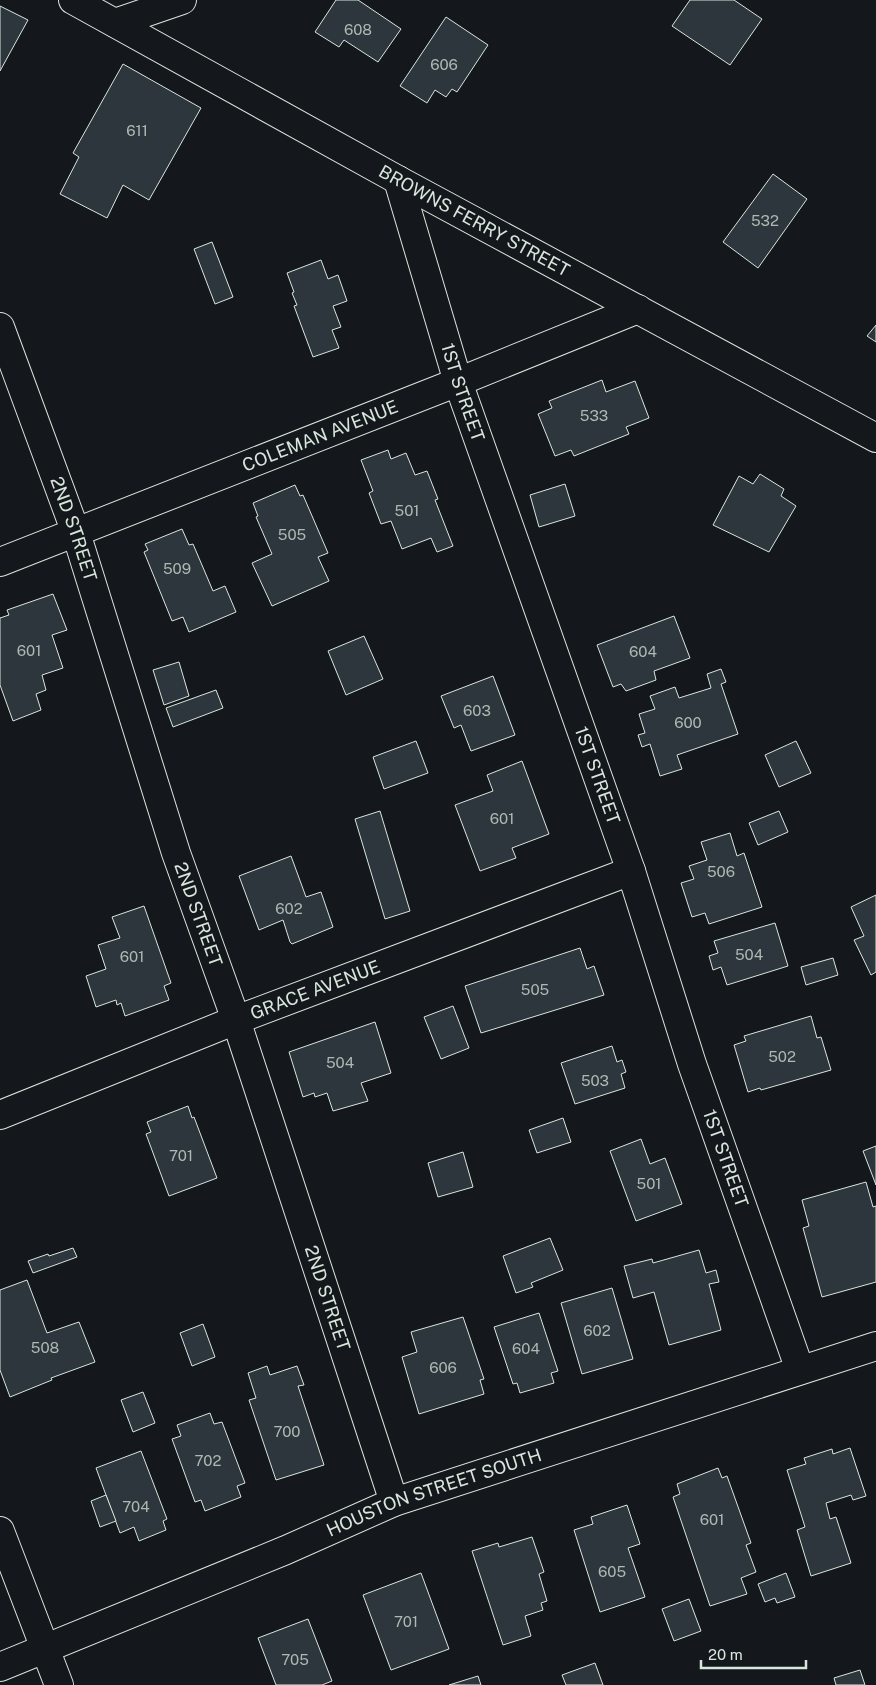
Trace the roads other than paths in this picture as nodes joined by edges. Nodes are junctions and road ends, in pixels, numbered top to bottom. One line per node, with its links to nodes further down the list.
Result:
1 (73, 0): 3 (street, BROWNS FERRY STREET)
2 (182, 0): 3 (street)
3 (115, 23): 4 (street, BROWNS FERRY STREET)
4 (398, 180): 5 (street, BROWNS FERRY STREET); 7 (street, 1ST STREET)
5 (638, 309): 7 (street, COLEMAN AVENUE); 8 (street, BROWNS FERRY STREET)
6 (0, 327): 9 (street, 2ND STREET)
7 (458, 382): 9 (street, COLEMAN AVENUE); 11 (street, 1ST STREET)
8 (876, 438)
9 (76, 533): 10 (street, COLEMAN AVENUE); 12 (street, 2ND STREET)
10 (0, 562)
11 (631, 870): 12 (street, GRACE AVENUE); 15 (street, 1ST STREET)
12 (236, 1020): 13 (street, GRACE AVENUE); 16 (street, 2ND STREET)
13 (0, 1115)
14 (876, 1346): 15 (street, HOUSTON STREET SOUTH)
15 (800, 1370): 16 (street, HOUSTON STREET SOUTH)
16 (394, 1502): 18 (street, HOUSTON STREET SOUTH)
17 (0, 1531): 18 (street)
18 (44, 1649): 19 (street, HOUSTON STREET SOUTH); 20 (street)
19 (0, 1667)
20 (59, 1685)

